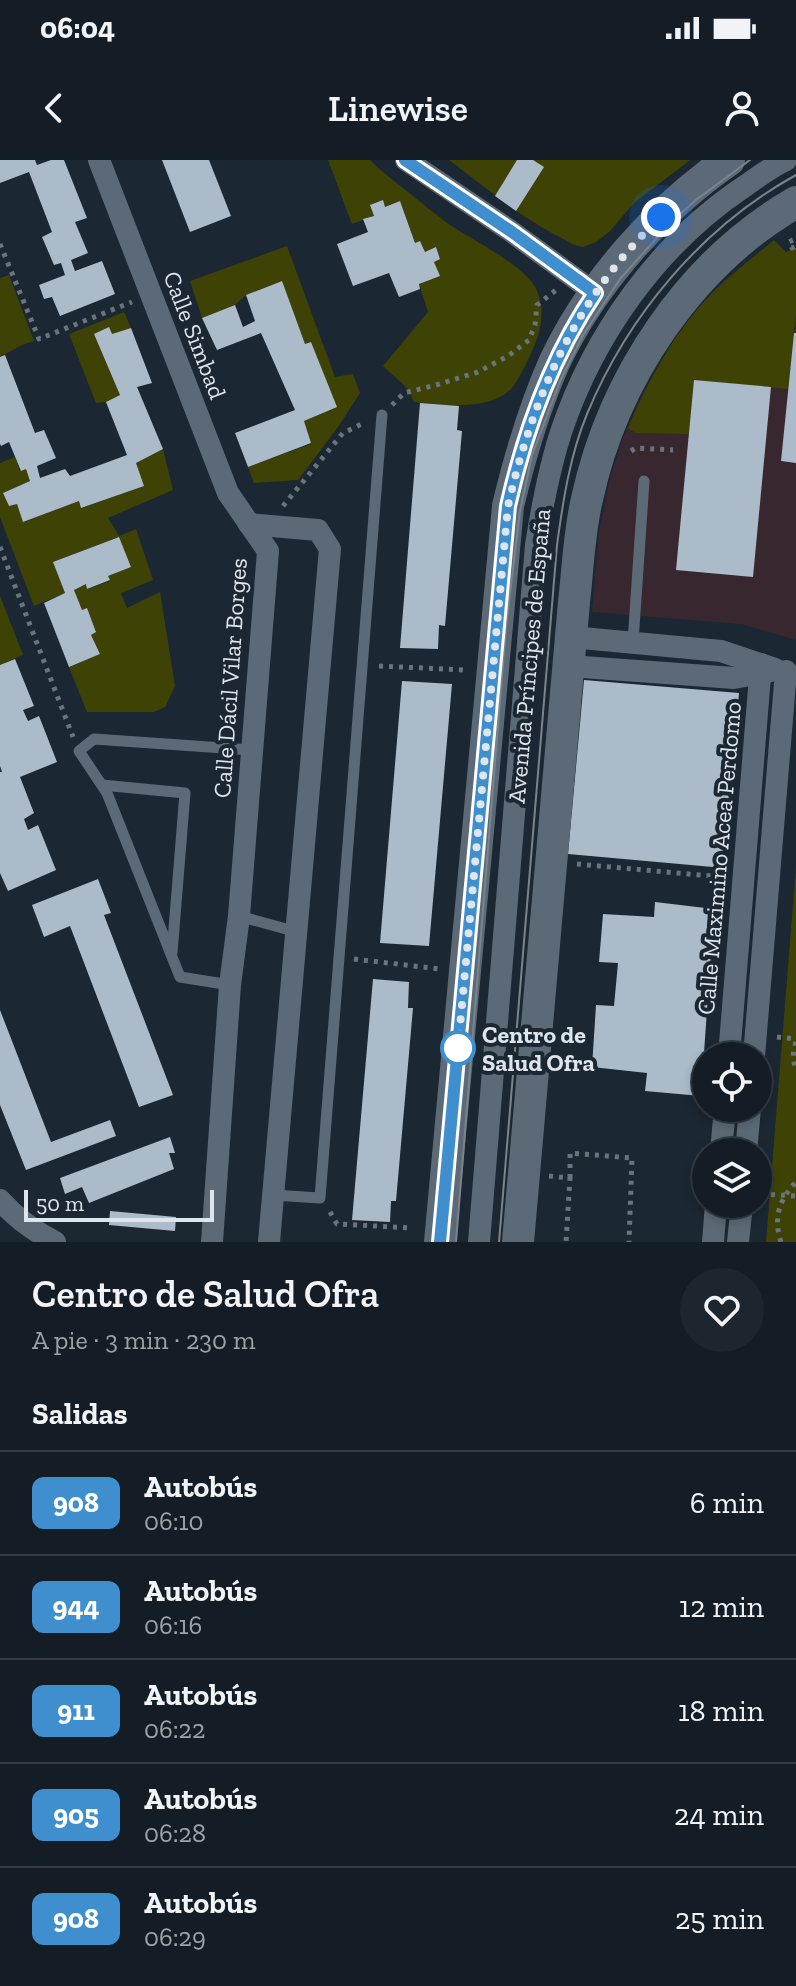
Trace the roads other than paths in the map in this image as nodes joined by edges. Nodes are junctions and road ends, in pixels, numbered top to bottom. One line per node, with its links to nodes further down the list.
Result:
1 (99, 160): 9 (street, Calle Simbad)
2 (406, 160): 6 (street)
3 (729, 160): 6 (main road, Avenida Príncipes de España)
4 (786, 160): 33 (street, Avenida Príncipes de España)
5 (796, 202): 11 (main road, Avenida Príncipes de España)
6 (583, 285): 29 (main road, Avenida Príncipes de España)
7 (382, 415): 25 (lane)
8 (644, 481): 10 (lane)
9 (258, 525): 13 (street, Calle Dácil Vilar Borges); 18 (street, Calle Dácil Vilar Borges)
10 (633, 642): 11 (street); 12 (street)
11 (570, 651): 12 (street); 34 (main road, Avenida Príncipes de España)
12 (776, 670): 16 (street, Calle Maximino Acea Perdomo); 17 (street)
13 (252, 750): 14 (lane); 15 (street, Calle Dácil Vilar Borges)
14 (102, 785): 21 (lane); 21 (lane)
15 (239, 916): 18 (lane); 22 (street, Calle Dácil Vilar Borges)
16 (740, 920): 17 (street); 19 (street, Calle Maximino Acea Perdomo)
17 (765, 922): 20 (street)
18 (297, 932): 25 (street, Calle Dácil Vilar Borges)
19 (738, 950): 20 (street); 23 (street, Calle Maximino Acea Perdomo)
20 (762, 953): 24 (street)
21 (172, 958): 22 (lane)
22 (230, 985): 31 (street, Calle Dácil Vilar Borges)
23 (730, 1042)
24 (755, 1042)
25 (273, 1195): 32 (street, Calle Dácil Vilar Borges)
26 (0, 1200): 30 (street)
27 (715, 1218): 35 (street)
28 (741, 1218): 36 (street)
29 (428, 1235)
30 (55, 1242)
31 (212, 1242)
32 (269, 1242)
33 (479, 1242)
34 (518, 1242)
35 (713, 1242)
36 (738, 1242)

